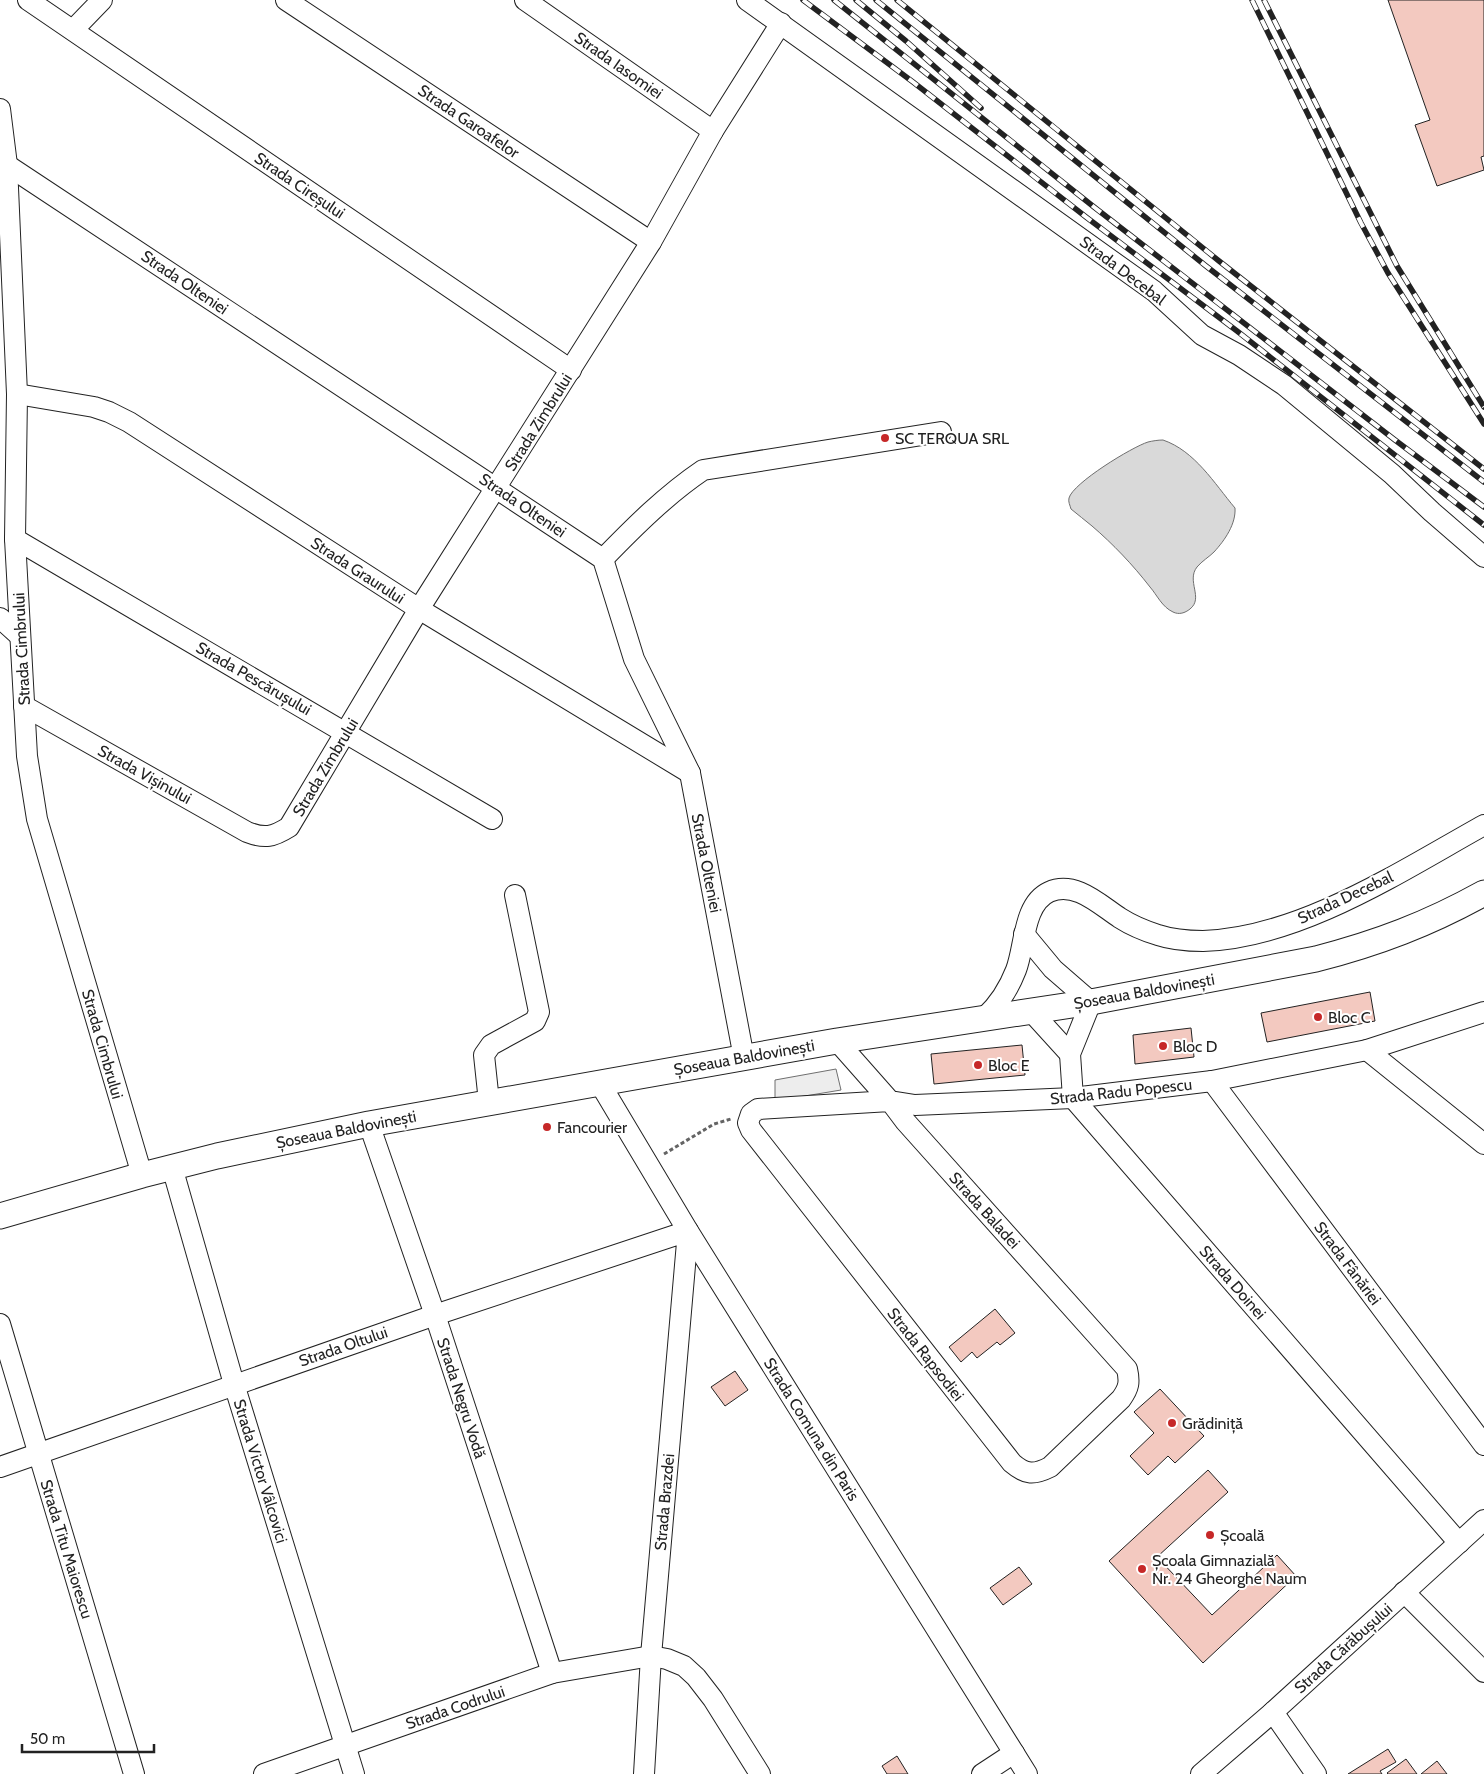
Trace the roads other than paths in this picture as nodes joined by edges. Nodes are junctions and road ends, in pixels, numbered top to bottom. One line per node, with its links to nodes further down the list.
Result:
1 (28, 0): 7 (street, Strada Cireșului)
2 (102, 0): 7 (street)
3 (286, 0): 11 (street, Strada Garoafelor)
4 (525, 0): 9 (street, Strada Iasomiei)
5 (748, 0): 6 (street, Strada Decebal)
6 (781, 23): 9 (street, Strada Zimbrului); 18 (street, Strada Decebal)
7 (73, 30): 12 (street, Strada Cireșului)
8 (0, 109): 10 (street, Strada Cimbrului)
9 (713, 131): 11 (street, Strada Zimbrului)
10 (7, 165): 13 (street, Strada Cimbrului); 15 (street, Strada Olteniei)
11 (651, 242): 12 (street, Strada Zimbrului)
12 (571, 370): 15 (street, Strada Zimbrului)
13 (18, 394): 16 (street, Strada Cimbrului); 20 (street, Strada Graurului)
14 (941, 432): 19 (street)
15 (497, 488): 19 (street, Strada Olteniei); 20 (street, Strada Zimbrului)
16 (8, 497): 17 (street, Strada Cimbrului)
17 (15, 539): 22 (street, Strada Cimbrului); 24 (street, Strada Pescărușului)
18 (1484, 557)
19 (603, 559): 25 (street, Strada Olteniei)
20 (419, 609): 24 (street, Strada Zimbrului); 25 (street, Strada Graurului)
21 (0, 618): 22 (street)
22 (20, 636): 23 (street, Strada Cimbrului)
23 (24, 706): 28 (street, Strada Vișinului); 49 (street, Strada Cimbrului)
24 (346, 732): 26 (street, Strada Pescărușului); 28 (street, Strada Zimbrului)
25 (690, 773): 39 (street, Strada Olteniei)
26 (492, 819)
27 (1484, 825): 31 (street, Strada Decebal)
28 (269, 836)
29 (1484, 893): 32 (main road, Șoseaua Baldovinești)
30 (515, 895): 44 (street)
31 (1024, 934): 32 (street); 35 (street, Strada Decebal)
32 (1091, 1002): 33 (main road, Șoseaua Baldovinești); 38 (street)
33 (1030, 1010): 35 (main road, Șoseaua Baldovinești); 38 (street)
34 (1484, 1012): 37 (street, Strada Radu Popescu)
35 (985, 1017): 36 (main road, Șoseaua Baldovinești)
36 (837, 1041): 39 (main road, Șoseaua Baldovinești); 43 (street, Strada Baladei)
37 (1367, 1050): 40 (street, Strada Radu Popescu); 47 (street)
38 (1070, 1054): 42 (street)
39 (744, 1058): 41 (main road, Șoseaua Baldovinești)
40 (1212, 1081): 42 (street, Strada Radu Popescu); 56 (street, Strada Fânăriei)
41 (599, 1082): 44 (main road, Șoseaua Baldovinești); 51 (street, Strada Comuna din Paris)
42 (1074, 1098): 43 (street, Strada Radu Popescu); 60 (street, Strada Doinei)
43 (890, 1101): 45 (street, Strada Radu Popescu); 54 (street, Strada Baladei)
44 (489, 1102): 46 (main road, Șoseaua Baldovinești)
45 (751, 1114): 54 (street, Strada Rapsodiei)
46 (369, 1124): 48 (main road, Șoseaua Baldovinești); 52 (street, Strada Negru Vodă)
47 (1484, 1144)
48 (172, 1167): 49 (main road, Șoseaua Baldovinești); 55 (street, Strada Victor Vâlcovici)
49 (142, 1175): 50 (main road, Șoseaua Baldovinești)
50 (0, 1216)
51 (688, 1230): 52 (street, Strada Oltului); 62 (street, Strada Brazdei); 67 (street, Strada Comuna din Paris)
52 (435, 1315): 55 (street, Strada Oltului); 64 (street, Strada Negru Vodă)
53 (0, 1324): 57 (street, Strada Titu Maiorescu)
54 (1130, 1380)
55 (234, 1384): 57 (street, Strada Oltului); 66 (street, Strada Victor Vâlcovici)
56 (1484, 1445)
57 (39, 1454): 58 (street, Strada Oltului); 68 (street, Strada Titu Maiorescu)
58 (0, 1467)
59 (1484, 1520): 60 (street, Strada Cărăbușului)
60 (1459, 1542): 61 (street, Strada Cărăbușului)
61 (1404, 1592): 63 (street); 65 (street, Strada Cărăbușului)
62 (651, 1656): 64 (street, Strada Codrului); 71 (street, Strada Brazdei); 72 (street)
63 (1484, 1672)
64 (552, 1673): 66 (street, Strada Codrului)
65 (1273, 1712): 75 (street, Strada Cărăbușului); 76 (street)
66 (345, 1745): 69 (street, Strada Codrului); 70 (street, Strada Victor Vâlcovici)
67 (1014, 1753): 73 (street); 74 (street, Strada Comuna din Paris)
68 (134, 1774)
69 (264, 1774)
70 (354, 1774)
71 (644, 1774)
72 (760, 1774)
73 (982, 1774)
74 (1027, 1774)
75 (1201, 1774)
76 (1316, 1774)

